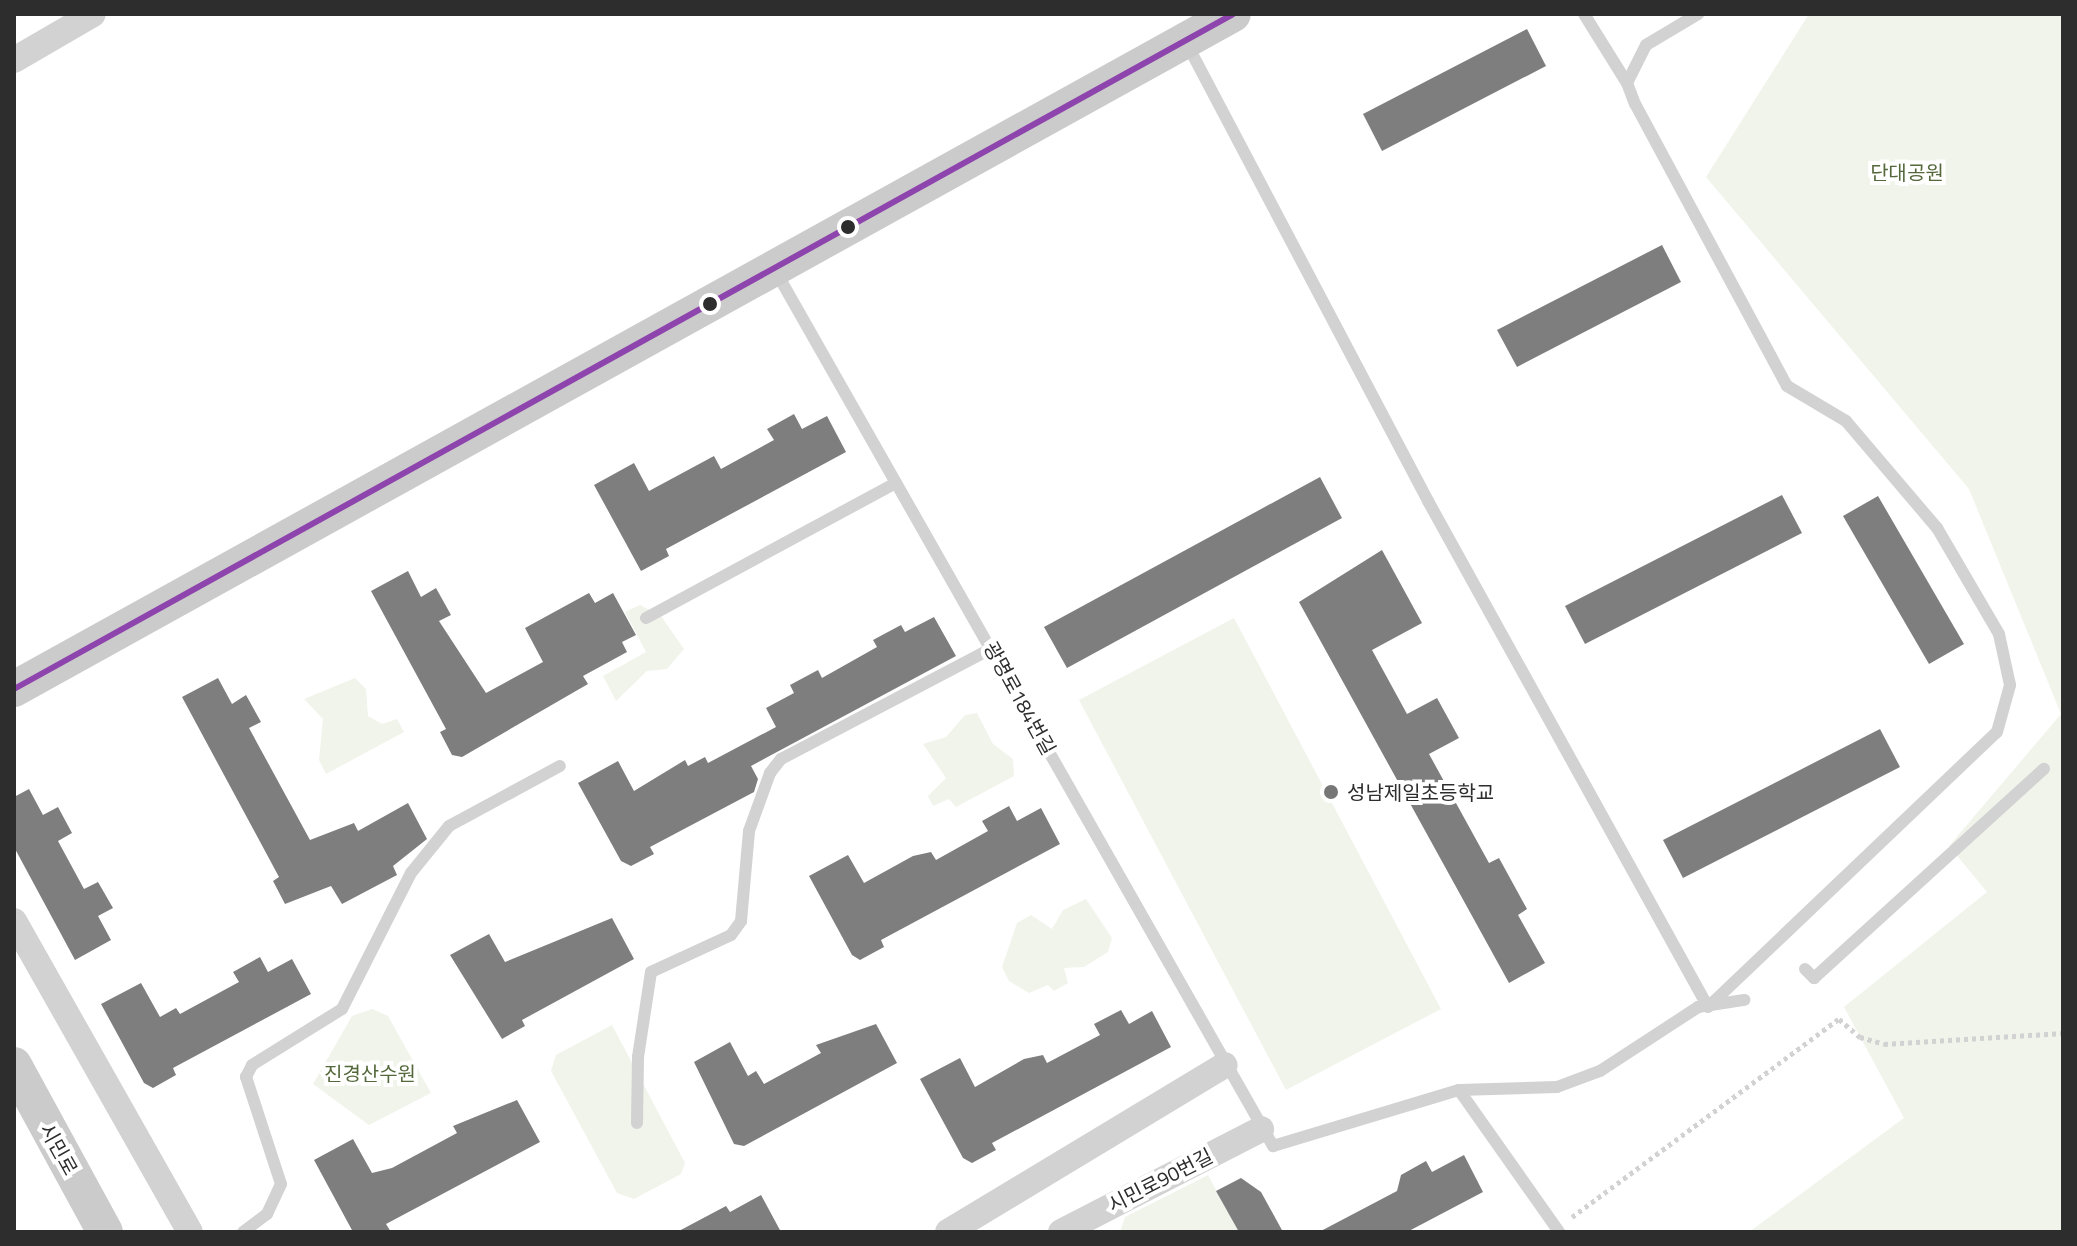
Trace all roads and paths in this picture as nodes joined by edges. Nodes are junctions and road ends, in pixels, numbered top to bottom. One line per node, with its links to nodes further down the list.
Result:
1 (93, 14): 6 (street)
2 (1233, 14): 5 (main road)
3 (1584, 14): 7 (lane)
4 (1698, 14): 7 (lane)
5 (1185, 41): 8 (main road); 18 (lane)
6 (14, 60)
7 (1627, 83): 18 (lane)
8 (775, 270): 9 (lane, 광명로184번길); 12 (main road)
9 (896, 483): 10 (lane); 11 (lane, 광명로184번길)
10 (646, 618)
11 (992, 648): 21 (lane, 광명로184번길); 23 (lane)
12 (14, 689)
13 (560, 766): 29 (lane)
14 (2044, 769): 16 (lane)
15 (14, 921): 28 (street)
16 (1805, 969)
17 (1744, 1000): 18 (lane)
18 (1708, 1007): 22 (lane)
19 (2063, 1033): 26 (path)
20 (14, 1065): 27 (main road, 시민로)
21 (1225, 1065): 24 (lane, 광명로184번길); 30 (street)
22 (1459, 1090): 24 (lane); 26 (lane)
23 (637, 1123)
24 (1261, 1129): 25 (street, 시민로90번길)
25 (1068, 1230)
26 (1558, 1230)
27 (105, 1232)
28 (190, 1232)
29 (243, 1232)
30 (948, 1232)

